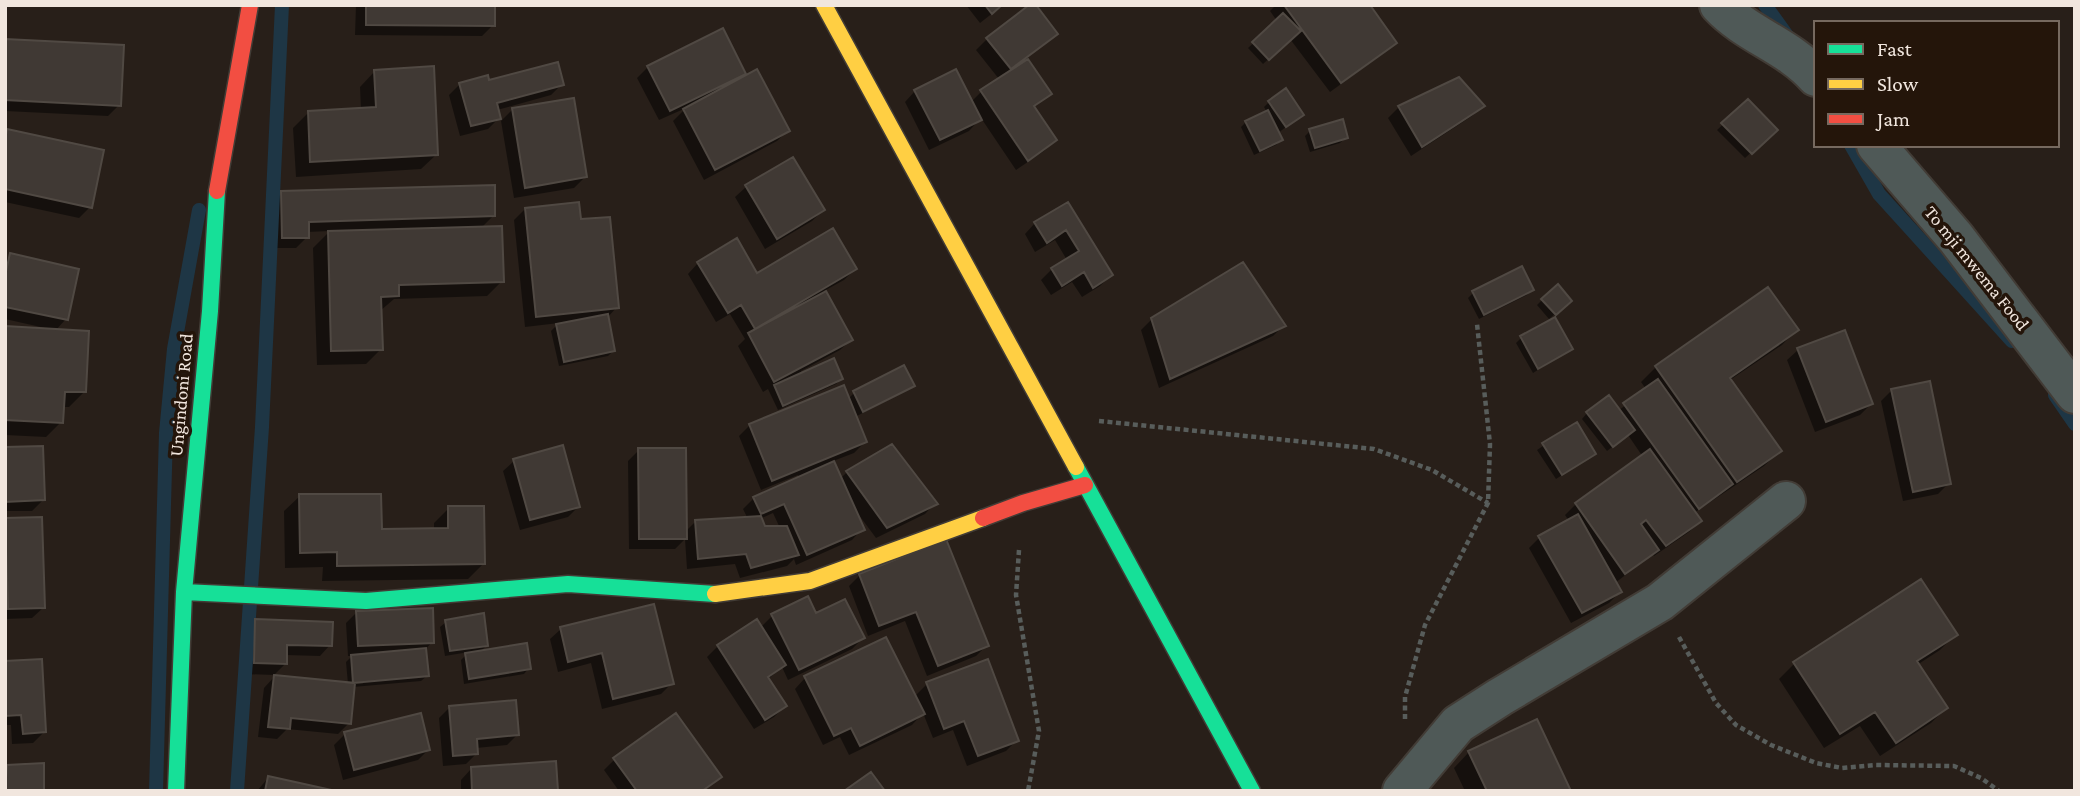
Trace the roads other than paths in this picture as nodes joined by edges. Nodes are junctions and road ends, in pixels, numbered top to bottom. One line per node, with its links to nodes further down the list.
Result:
1 (250, 5): 9 (main road, Ungindoni Road)
2 (824, 5): 7 (main road)
3 (1719, 5): 4 (street)
4 (1814, 74)
5 (1877, 147): 6 (street, To mji mwema Food)
6 (2075, 394)
7 (1085, 485): 9 (main road); 11 (main road)
8 (1786, 501): 12 (street)
9 (184, 592): 10 (main road, Ungindoni Road)
10 (176, 791)
11 (1252, 791)
12 (1402, 791)

